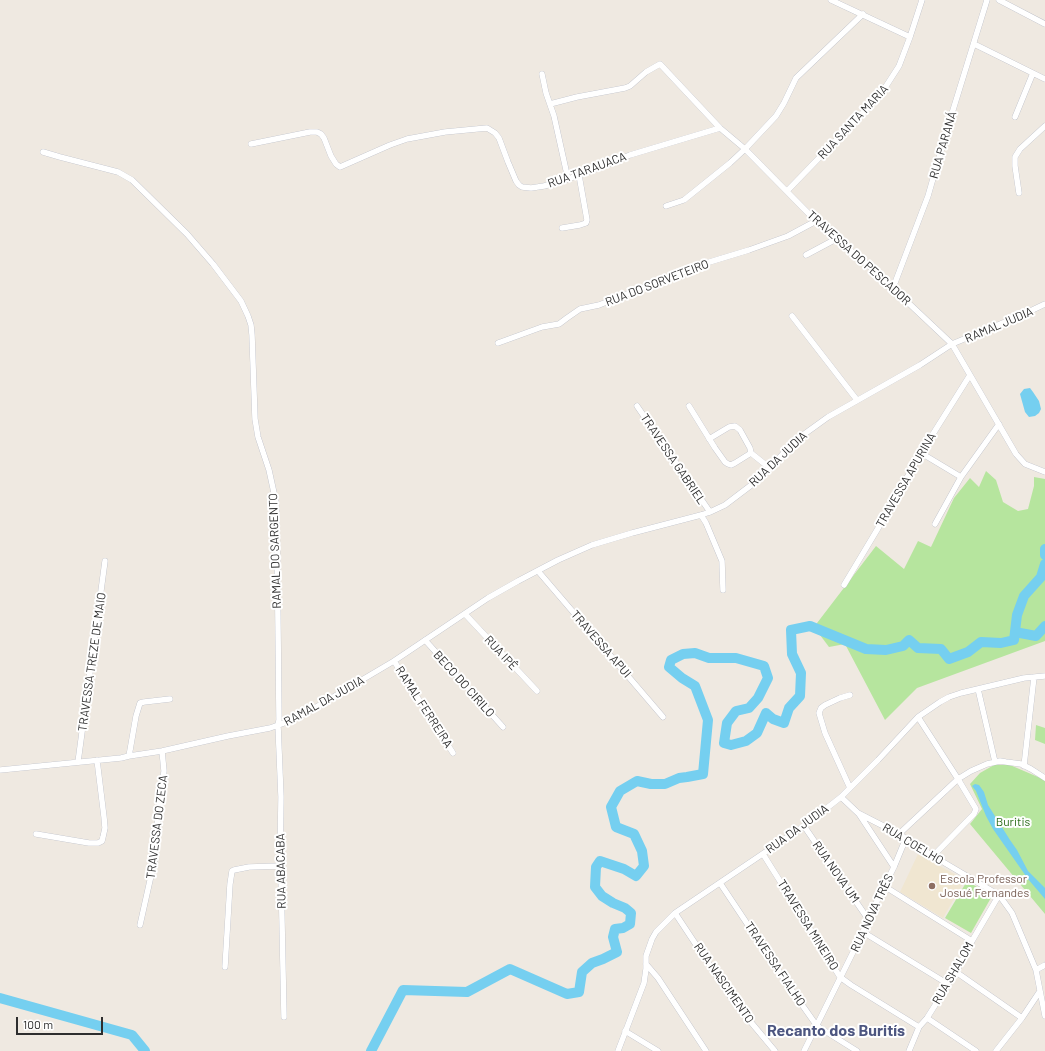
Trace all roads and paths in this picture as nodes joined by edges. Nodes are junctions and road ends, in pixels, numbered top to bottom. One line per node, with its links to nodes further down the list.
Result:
1 (831, 0): 5 (street)
2 (922, 0): 7 (street, RUA SANTA MARIA)
3 (987, 0): 8 (street, RUA PARANÁ)
4 (999, 0): 6 (street)
5 (863, 14): 7 (street); 17 (street)
6 (1045, 24)
7 (910, 37): 21 (street, RUA SANTA MARIA)
8 (974, 44): 9 (street); 28 (street, RUA PARANÁ)
9 (1033, 73): 11 (street); 13 (street)
10 (542, 74): 12 (street)
11 (1045, 79)
12 (550, 104): 15 (street, TRAVESSA DO PESCADOR); 20 (street)
13 (1015, 117)
14 (1045, 126): 22 (street)
15 (720, 128): 17 (street, TRAVESSA DO PESCADOR); 19 (street, RUA TARAUACA)
16 (251, 144): 20 (street, RUA TARAUACA)
17 (745, 149): 21 (street, TRAVESSA DO PESCADOR); 23 (street)
18 (43, 152): 63 (street, RAMAL DO SARGENTO)
19 (579, 175): 20 (street, RUA TARAUACA); 25 (street)
20 (568, 179)
21 (787, 191): 24 (street, TRAVESSA DO PESCADOR)
22 (1019, 193)
23 (666, 206)
24 (816, 220): 26 (street, TRAVESSA DO PESCADOR); 31 (street, RUA DO SORVETEIRO)
25 (562, 228)
26 (836, 238): 27 (street); 28 (street, TRAVESSA DO PESCADOR)
27 (806, 255)
28 (893, 288): 32 (street, TRAVESSA DO PESCADOR)
29 (1045, 304): 32 (street, RAMAL JUDIA)
30 (792, 316): 34 (street)
31 (498, 343)
32 (952, 344): 33 (street, TRAVESSA DO PESCADOR); 34 (street, RUA DA JUDIA)
33 (970, 375): 37 (street, TRAVESSA DO PESCADOR); 40 (street, TRAVESSA APURINA)
34 (857, 400): 41 (street, RUA DA JUDIA)
35 (637, 406): 44 (street, TRAVESSA GABRIEL)
36 (689, 406): 38 (street)
37 (999, 424): 42 (street, TRAVESSA DO PESCADOR); 43 (street)
38 (709, 439): 39 (street); 39 (street)
39 (751, 453): 41 (street)
40 (920, 453): 43 (street); 50 (street, TRAVESSA APURINA)
41 (773, 465): 44 (street, RUA DA JUDIA)
42 (1045, 472)
43 (961, 477): 46 (street)
44 (710, 512): 45 (street, RUA DA JUDIA)
45 (701, 516): 47 (street, RUA DA JUDIA); 51 (street)
46 (935, 524)
47 (592, 545): 49 (street, RAMAL DA JUDIA)
48 (105, 561): 69 (street, TRAVESSA TREZE DE MAIO)
49 (538, 571): 52 (street, RAMAL DA JUDIA); 61 (street, TRAVESSA APUI)
50 (844, 585)
51 (723, 590)
52 (465, 614): 53 (street, RAMAL DA JUDIA); 58 (street, RUA IPÊ)
53 (425, 640): 54 (street, RAMAL DA JUDIA); 64 (street, BECO DO CIRILO)
54 (394, 661): 63 (street, RAMAL DA JUDIA); 66 (street, RAMAL FERREIRA)
55 (1045, 676): 56 (street, RUA DA JUDIA)
56 (1034, 677): 57 (street, RUA DA JUDIA); 71 (street)
57 (978, 689): 62 (street, RUA DA JUDIA); 70 (street)
58 (537, 691)
59 (850, 695): 75 (street)
60 (170, 699): 67 (street)
61 (663, 717)
62 (918, 717): 74 (street); 75 (street, RUA DA JUDIA)
63 (278, 726): 65 (street, RAMAL DA JUDIA); 84 (street, RUA ABACABA)
64 (504, 727)
65 (162, 751): 67 (street, RAMAL DA JUDIA); 91 (street, TRAVESSA DO ZECA)
66 (453, 753)
67 (129, 756): 68 (street, RAMAL DA JUDIA)
68 (97, 760): 69 (street, RAMAL DA JUDIA); 79 (street)
69 (78, 762): 72 (street, RAMAL DA JUDIA)
70 (995, 762): 71 (street); 74 (street)
71 (1024, 766): 73 (street)
72 (0, 770)
73 (1045, 778)
74 (958, 779): 80 (street); 83 (street)
75 (850, 788): 76 (street, RUA DA JUDIA)
76 (841, 797): 77 (street, RUA COELHO); 78 (street, RUA DA JUDIA)
77 (858, 813): 80 (street, RUA COELHO); 85 (street)
78 (804, 826): 82 (street, RUA DA JUDIA); 90 (street, RUA NOVA UM)
79 (36, 834)
80 (899, 834): 81 (street, RUA COELHO)
81 (906, 838): 83 (street, RUA COELHO); 85 (street, RUA NOVA TRÊS)
82 (763, 854): 86 (street, RUA DA JUDIA); 99 (street, TRAVESSA MINEIRO)
83 (933, 856): 88 (street, RUA COELHO)
84 (280, 866): 96 (street); 103 (street, RUA ABACABA)
85 (894, 867): 87 (street, RUA NOVA TRÊS)
86 (720, 883): 89 (street, RUA DA JUDIA); 106 (street, TRAVESSA FIALHO)
87 (884, 886): 90 (street, RUA NOVA TRÊS); 93 (street)
88 (999, 895): 93 (street, RUA SHALOM); 97 (street, RUA COELHO)
89 (675, 913): 94 (street, RUA DA JUDIA); 112 (street, RUA NASCIMENTO)
90 (868, 918): 92 (street, RUA NOVA TRÊS)
91 (140, 925)
92 (863, 932): 99 (street, RUA NOVA TRÊS); 100 (street)
93 (972, 941): 98 (street, RUA SHALOM)
94 (646, 964): 108 (street, RUA DA JUDIA); 111 (street)
95 (1045, 965): 97 (street)
96 (225, 967)
97 (1036, 970): 101 (street, RUA COELHO)
98 (956, 972): 100 (street, RUA SHALOM); 105 (street)
99 (840, 977): 106 (street, RUA NOVA TRÊS); 107 (street, TRAVESSA MINEIRO)
100 (948, 984): 104 (street, RUA SHALOM)
101 (1040, 991): 102 (street, RUA COELHO); 105 (street)
102 (1045, 1016)
103 (284, 1017)
104 (928, 1018): 107 (street, RUA SHALOM); 116 (street)
105 (1022, 1018): 117 (street)
106 (817, 1026): 113 (street, RUA NOVA TRÊS); 114 (street, TRAVESSA FIALHO)
107 (919, 1028): 115 (street, RUA SHALOM)
108 (625, 1032): 109 (street, RUA DA JUDIA); 110 (street)
109 (618, 1051)
110 (658, 1051)
111 (706, 1051)
112 (775, 1051)
113 (804, 1051)
114 (857, 1051)
115 (909, 1051)
116 (976, 1051)
117 (996, 1051)

